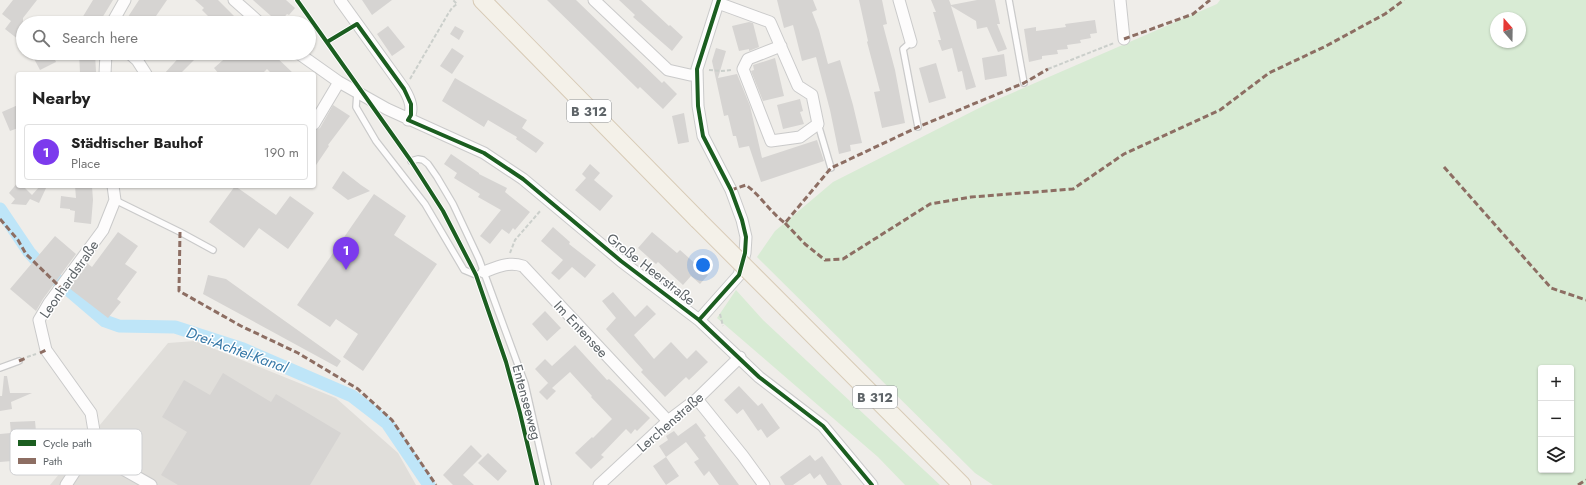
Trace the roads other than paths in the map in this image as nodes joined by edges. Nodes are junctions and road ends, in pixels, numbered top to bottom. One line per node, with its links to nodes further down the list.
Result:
1 (125, 0): 10 (street)
2 (234, 0): 11 (street)
3 (340, 0): 24 (street)
4 (482, 0): 49 (main road, B 312, bridge)
5 (594, 0): 20 (street)
6 (899, 0): 13 (street)
7 (1009, 0): 22 (lane)
8 (1120, 0): 12 (street)
9 (719, 1): 14 (street); 20 (street)
10 (116, 16)
11 (252, 16)
12 (1124, 39)
13 (911, 42): 27 (lane)
14 (781, 46): 26 (street); 26 (street)
15 (105, 60): 18 (street)
16 (137, 60): 19 (street)
17 (308, 60): 21 (street, Große Heerstraße)
18 (104, 72)
19 (145, 72)
20 (697, 72): 34 (street)
21 (339, 82): 23 (street, Große Heerstraße); 25 (street)
22 (1024, 82)
23 (357, 93): 24 (street, Große Heerstraße); 33 (lane)
24 (408, 120): 34 (street, Große Heerstraße)
25 (316, 121)
26 (818, 124): 29 (lane)
27 (918, 128)
28 (411, 161): 33 (lane, Entenseeweg)
29 (831, 168)
30 (113, 188): 31 (street, Leonhardstraße)
31 (115, 200): 32 (lane); 40 (street, Leonhardstraße)
32 (212, 250)
33 (484, 272): 39 (street, Im Entensee); 45 (lane, Entenseeweg)
34 (699, 320): 35 (street, Große Heerstraße)
35 (740, 358): 38 (street, Lerchenstraße); 48 (street, Große Heerstraße)
36 (19, 360): 37 (lane)
37 (0, 368)
38 (697, 399): 39 (street, Lerchenstraße); 47 (street)
39 (668, 421): 46 (street, Lerchenstraße)
40 (94, 429)
41 (72, 475): 43 (street)
42 (133, 475): 44 (street)
43 (66, 485)
44 (151, 485)
45 (548, 485)
46 (599, 485)
47 (764, 485)
48 (872, 485)
49 (962, 485)

